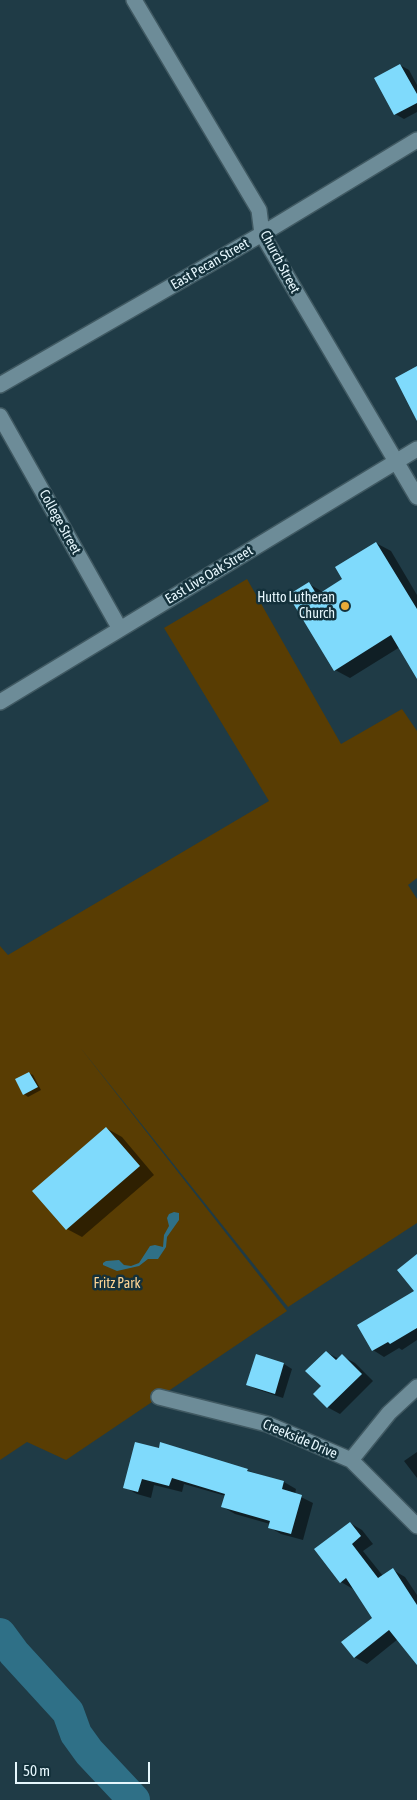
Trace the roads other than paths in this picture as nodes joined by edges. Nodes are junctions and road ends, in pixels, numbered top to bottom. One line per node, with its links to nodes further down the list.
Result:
1 (134, 0): 3 (street, Church Street)
2 (417, 140): 3 (street, East Pecan Street)
3 (262, 234): 4 (street, East Pecan Street); 7 (street, Church Street)
4 (0, 385)
5 (0, 416): 9 (street, College Street)
6 (417, 449): 7 (street, East Live Oak Street)
7 (396, 462): 8 (street, Church Street); 9 (street, East Live Oak Street)
8 (417, 497)
9 (120, 629): 10 (street, East Live Oak Street)
10 (0, 702)
11 (417, 1387): 13 (street)
12 (159, 1397): 13 (street, Creekside Drive)
13 (351, 1460): 14 (street, Creekside Drive)
14 (417, 1526)

